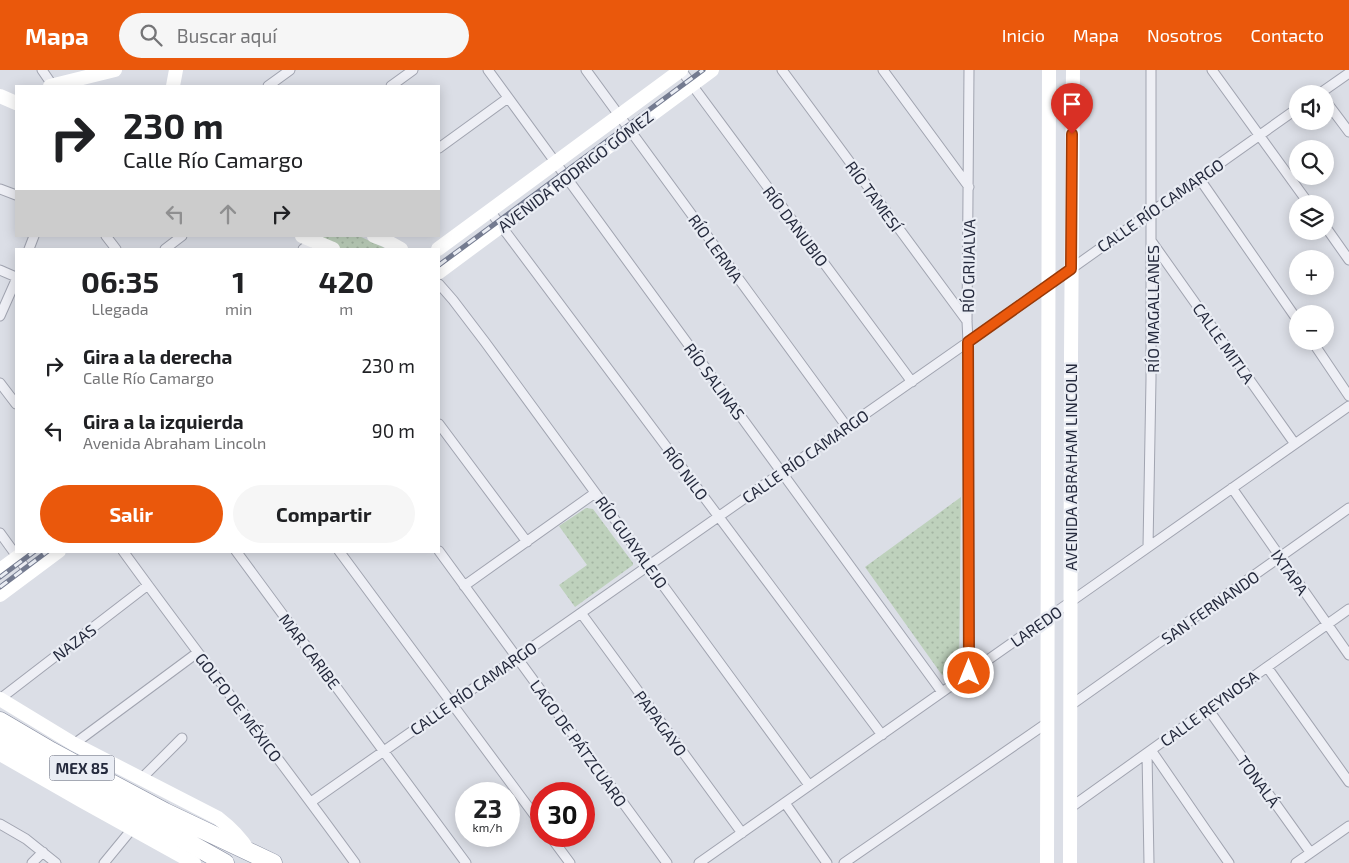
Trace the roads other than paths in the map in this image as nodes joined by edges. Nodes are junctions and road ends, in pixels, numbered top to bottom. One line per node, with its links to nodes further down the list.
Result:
1 (42, 70): 18 (street)
2 (115, 70): 19 (main road)
3 (176, 70): 20 (main road)
4 (290, 70): 21 (street)
5 (413, 70): 22 (street)
6 (488, 70): 27 (street, RÍO SALINAS)
7 (586, 70): 31 (street, RÍO LERMA)
8 (681, 70): 23 (street, RÍO DANUBIO); 31 (main road, AVENIDA RODRIGO GÓMEZ)
9 (712, 70): 23 (main road, AVENIDA RODRIGO GÓMEZ)
10 (782, 70): 69 (street, RÍO TAMESÍ)
11 (883, 70): 40 (street)
12 (969, 70): 40 (street, RÍO GRIJALVA)
13 (1049, 70): 64 (main road)
14 (1073, 70): 58 (main road, AVENIDA ABRAHAM LINCOLN)
15 (1152, 70): 44 (street, RÍO MAGALLANES)
16 (1218, 72): 34 (street)
17 (1349, 73): 24 (street)
18 (51, 85)
19 (56, 85)
20 (173, 85)
21 (269, 85)
22 (392, 85)
23 (692, 85): 32 (main road, AVENIDA RODRIGO GÓMEZ); 72 (street, RÍO DANUBIO)
24 (1334, 85)
25 (15, 92): 26 (main road)
26 (0, 96): 28 (main road)
27 (508, 98): 35 (street); 36 (street, RÍO SALINAS)
28 (15, 103)
29 (1334, 112): 33 (street)
30 (1289, 114): 34 (street, CALLE RÍO CAMARGO)
31 (619, 116): 32 (street, RÍO LERMA); 36 (main road, AVENIDA RODRIGO GÓMEZ)
32 (630, 130): 37 (main road, AVENIDA RODRIGO GÓMEZ); 78 (street, RÍO LERMA)
33 (1349, 132)
34 (1260, 134): 38 (street, CALLE RÍO CAMARGO); 42 (street)
35 (440, 147)
36 (556, 163): 37 (street, RÍO SALINAS); 43 (main road, AVENIDA RODRIGO GÓMEZ)
37 (566, 178): 45 (main road, AVENIDA RODRIGO GÓMEZ); 80 (street, RÍO SALINAS)
38 (1199, 178): 44 (street, CALLE RÍO CAMARGO); 67 (street)
39 (0, 188): 41 (street)
40 (969, 188): 69 (street, RÍO GRIJALVA)
41 (15, 195)
42 (1303, 195)
43 (490, 210): 45 (street, RÍO NILO); 56 (main road, AVENIDA RODRIGO GÓMEZ)
44 (1152, 211): 51 (street, RÍO MAGALLANES); 58 (street, CALLE RÍO CAMARGO)
45 (502, 225): 60 (main road, AVENIDA RODRIGO GÓMEZ); 84 (street, RÍO NILO)
46 (107, 237): 52 (street)
47 (181, 237): 53 (street)
48 (377, 237): 55 (main road)
49 (1334, 239): 57 (street)
50 (306, 242): 54 (main road)
51 (1152, 242): 79 (street, CALLE MITLA); 88 (street, RÍO MAGALLANES)
52 (115, 248)
53 (166, 248)
54 (329, 248)
55 (399, 248)
56 (439, 248)
57 (1349, 260)
58 (1071, 269): 64 (street, CALLE RÍO CAMARGO); 102 (main road, AVENIDA ABRAHAM LINCOLN)
59 (0, 270): 61 (street)
60 (440, 271)
61 (15, 278)
62 (15, 280): 68 (street)
63 (440, 285): 66 (street, RÍO GUAYALEJO)
64 (1048, 286): 70 (street, CALLE RÍO CAMARGO); 105 (main road)
65 (440, 294): 66 (street, RÍO GUAYALEJO)
66 (453, 300): 82 (street, RÍO GUAYALEJO)
67 (1289, 308)
68 (0, 316)
69 (967, 321): 70 (street, RÍO GRIJALVA)
70 (968, 342): 72 (street, CALLE RÍO CAMARGO); 111 (street, RÍO GRIJALVA)
71 (1318, 350): 74 (street)
72 (912, 382): 78 (street, CALLE RÍO CAMARGO)
73 (0, 383): 75 (street)
74 (1349, 396)
75 (15, 403)
76 (1349, 406): 79 (street, LAREDO)
77 (440, 425): 86 (street)
78 (847, 427): 80 (street, CALLE RÍO CAMARGO)
79 (1295, 444): 81 (street, LAREDO)
80 (782, 472): 84 (street, CALLE RÍO CAMARGO); 112 (street, RÍO SALINAS)
81 (1232, 488): 88 (street, LAREDO); 95 (street, IXTAPA)
82 (596, 493): 86 (street); 96 (street, RÍO GUAYALEJO)
83 (1349, 508): 95 (street, SAN FERNANDO)
84 (719, 516): 96 (street, CALLE RÍO CAMARGO); 119 (street, RÍO NILO)
85 (0, 533): 87 (street)
86 (527, 542): 100 (street)
87 (15, 547)
88 (1148, 547): 102 (street, LAREDO)
89 (440, 552): 100 (street, LAGO DE PÁTZCUARO)
90 (56, 553): 98 (main road)
91 (124, 553): 99 (street, GOLFO DE MÉXICO)
92 (237, 553): 123 (street, MAR CARIBE)
93 (340, 553): 114 (street)
94 (22, 554): 97 (main road); 98 (street)
95 (1280, 558): 106 (street, IXTAPA); 115 (street, SAN FERNANDO)
96 (648, 566): 104 (street, CALLE RÍO CAMARGO); 128 (street, RÍO GUAYALEJO)
97 (0, 570)
98 (29, 573): 101 (main road)
99 (148, 585): 107 (street, GOLFO DE MÉXICO); 113 (street, NAZAS)
100 (464, 586): 109 (street, LAGO DE PÁTZCUARO)
101 (0, 595)
102 (1070, 602): 105 (street, LAREDO); 115 (main road, AVENIDA ABRAHAM LINCOLN)
103 (1349, 609): 106 (street, CALLE REYNOSA)
104 (581, 613): 109 (street, CALLE RÍO CAMARGO); 137 (street, PAPAGAYO)
105 (1048, 618): 111 (street, LAREDO); 118 (main road)
106 (1327, 625): 108 (street, IXTAPA); 110 (street, CALLE REYNOSA)
107 (198, 653): 122 (street); 129 (street, GOLFO DE MÉXICO)
108 (1349, 655)
109 (517, 658): 114 (street, CALLE RÍO CAMARGO); 151 (street, LAGO DE PÁTZCUARO)
110 (1267, 666): 116 (street, CALLE REYNOSA); 127 (street)
111 (969, 673): 112 (street, LAREDO)
112 (942, 692): 119 (street, LAREDO)
113 (0, 699): 122 (main road)
114 (452, 703): 123 (street, CALLE RÍO CAMARGO); 132 (street)
115 (1071, 705): 131 (main road, AVENIDA ABRAHAM LINCOLN)
116 (1208, 709): 124 (street, CALLE REYNOSA); 141 (street, TONALÁ)
117 (0, 721): 133 (highway, MEX 85)
118 (1047, 723): 154 (street); 155 (main road)
119 (882, 735): 128 (street, LAREDO)
120 (0, 738): 133 (highway, MEX 85)
121 (182, 738): 126 (street)
122 (74, 744): 126 (main road)
123 (384, 751): 129 (street, CALLE RÍO CAMARGO); 149 (street, MAR CARIBE)
124 (1149, 751): 131 (street, CALLE REYNOSA); 157 (street); 158 (street)
125 (0, 754): 136 (main road)
126 (141, 779): 139 (main road)
127 (1349, 782)
128 (809, 785): 130 (street, LAREDO)
129 (311, 802): 148 (street, GOLFO DE MÉXICO)
130 (785, 802): 137 (street, LAREDO); 153 (street)
131 (1070, 808): 156 (main road, AVENIDA ABRAHAM LINCOLN)
132 (530, 809)
133 (162, 819): 139 (highway, MEX 85); 146 (highway, MEX 85)
134 (0, 824): 140 (street)
135 (1349, 826): 141 (street)
136 (132, 829): 144 (street); 145 (main road)
137 (742, 833): 152 (street, LAREDO)
138 (558, 847): 150 (street)
139 (249, 851): 147 (highway, MEX 85)
140 (43, 852): 142 (street); 143 (street)
141 (1310, 852): 159 (street)
142 (32, 863)
143 (56, 863)
144 (104, 863)
145 (194, 863)
146 (225, 863)
147 (273, 863)
148 (355, 863)
149 (466, 863)
150 (570, 863)
151 (666, 863)
152 (699, 863)
153 (827, 863)
154 (844, 863)
155 (1047, 863)
156 (1070, 863)
157 (1149, 863)
158 (1230, 863)
159 (1296, 863)

